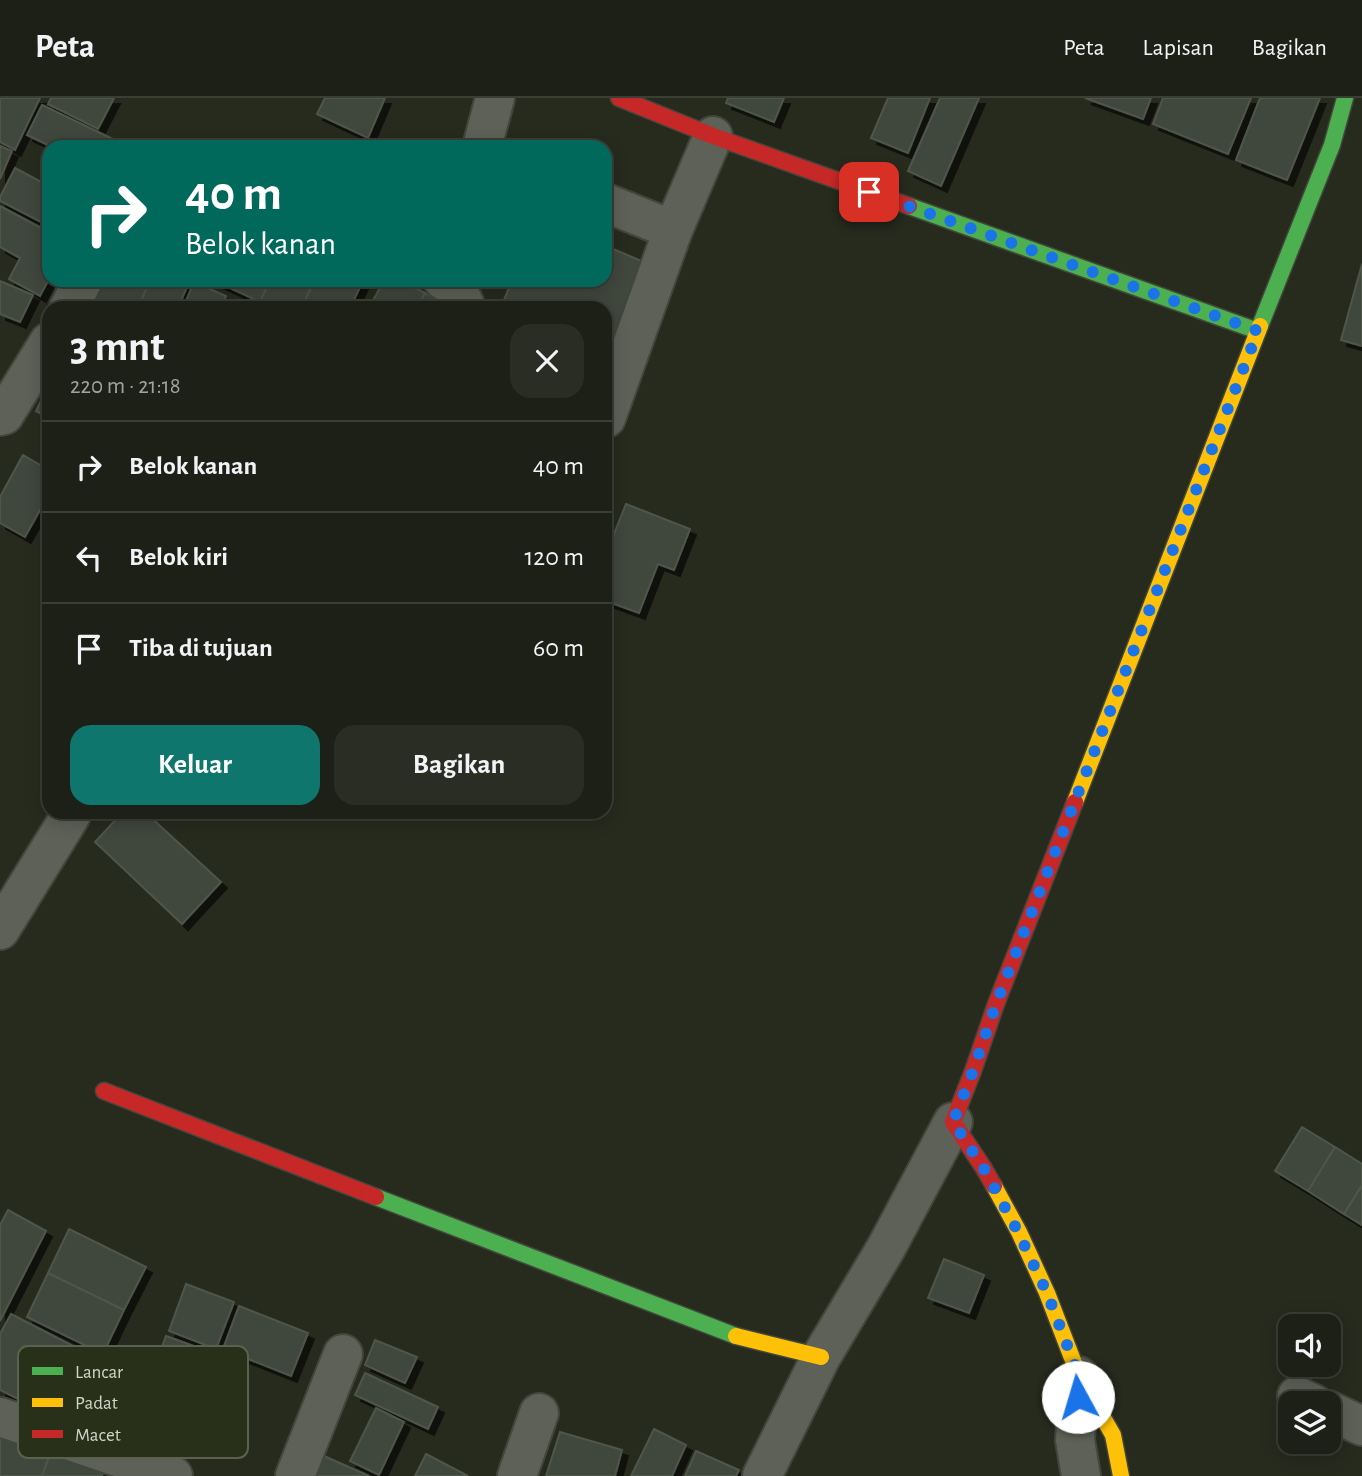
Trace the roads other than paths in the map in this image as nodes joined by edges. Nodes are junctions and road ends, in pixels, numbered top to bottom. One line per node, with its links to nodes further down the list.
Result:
1 (495, 98): 5 (street)
2 (619, 98): 4 (street)
3 (1345, 98): 8 (street)
4 (713, 136): 7 (street); 8 (street)
5 (484, 140)
6 (612, 205): 7 (street)
7 (673, 230): 10 (street)
8 (1258, 331): 15 (street)
9 (42, 354): 11 (street)
10 (612, 401)
11 (0, 416)
12 (69, 819): 13 (street)
13 (0, 930)
14 (104, 1091): 17 (street)
15 (953, 1122): 17 (street); 18 (street)
16 (343, 1354): 26 (street)
17 (821, 1357): 28 (street)
18 (1079, 1376): 29 (street); 30 (street)
19 (539, 1413): 27 (street)
20 (1341, 1416): 23 (street)
21 (0, 1417): 22 (street)
22 (18, 1423)
23 (1362, 1426)
24 (120, 1458): 25 (street)
25 (173, 1476)
26 (295, 1476)
27 (517, 1476)
28 (762, 1476)
29 (1081, 1476)
30 (1121, 1476)

